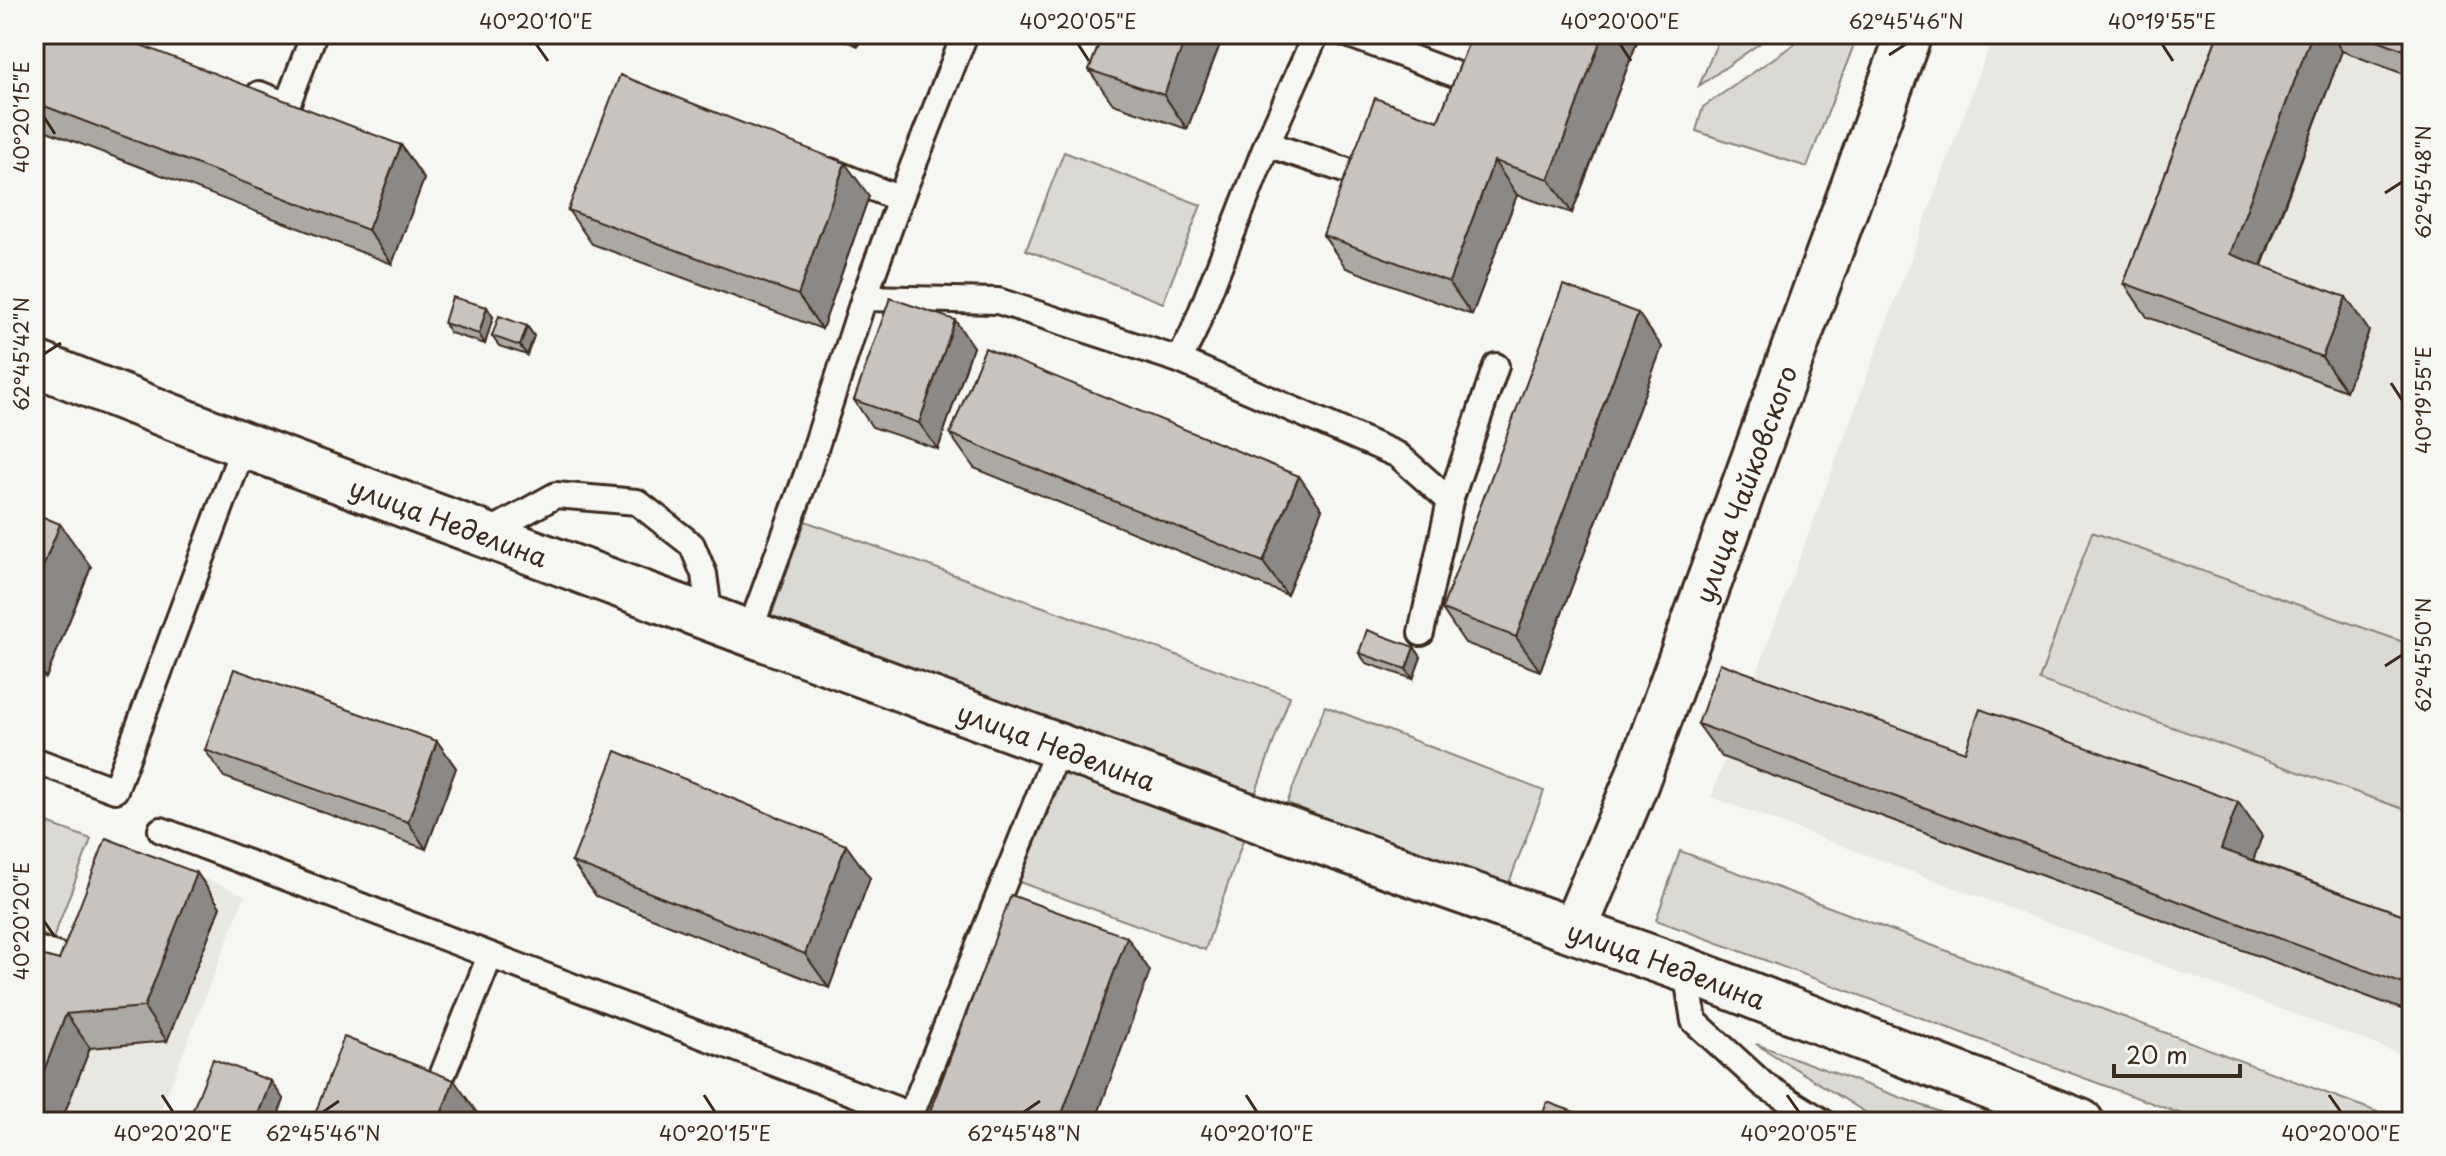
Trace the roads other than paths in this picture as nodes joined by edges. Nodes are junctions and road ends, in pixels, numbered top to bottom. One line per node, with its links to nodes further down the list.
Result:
1 (314, 34): 7 (lane)
2 (965, 34): 11 (lane)
3 (1316, 34): 8 (lane)
4 (1347, 34): 6 (lane)
5 (1909, 34): 24 (street, улица Чайковского)
6 (1476, 82)
7 (231, 83)
8 (1267, 144): 10 (lane); 13 (lane)
9 (813, 165): 11 (lane)
10 (1371, 179)
11 (900, 199): 12 (lane)
12 (864, 298): 13 (lane); 19 (lane)
13 (1179, 360): 17 (lane)
14 (34, 363): 16 (street, улица Неделина)
15 (1496, 366): 17 (lane)
16 (244, 445): 18 (street, улица Неделина); 22 (lane)
17 (1450, 501): 20 (lane)
18 (484, 535): 19 (street, улица Неделина); 19 (lane)
19 (730, 626): 21 (street, улица Неделина)
20 (1421, 633)
21 (1059, 746): 24 (street, улица Неделина); 29 (lane)
22 (34, 760)
23 (161, 830): 26 (lane)
24 (1574, 930): 28 (street, улица Неделина)
25 (34, 948): 27 (lane)
26 (490, 956): 29 (lane); 30 (lane)
27 (74, 961)
28 (1686, 970): 31 (lane); 32 (street, улица Неделина)
29 (910, 1119)
30 (425, 1120)
31 (1823, 1122)
32 (2081, 1122)

